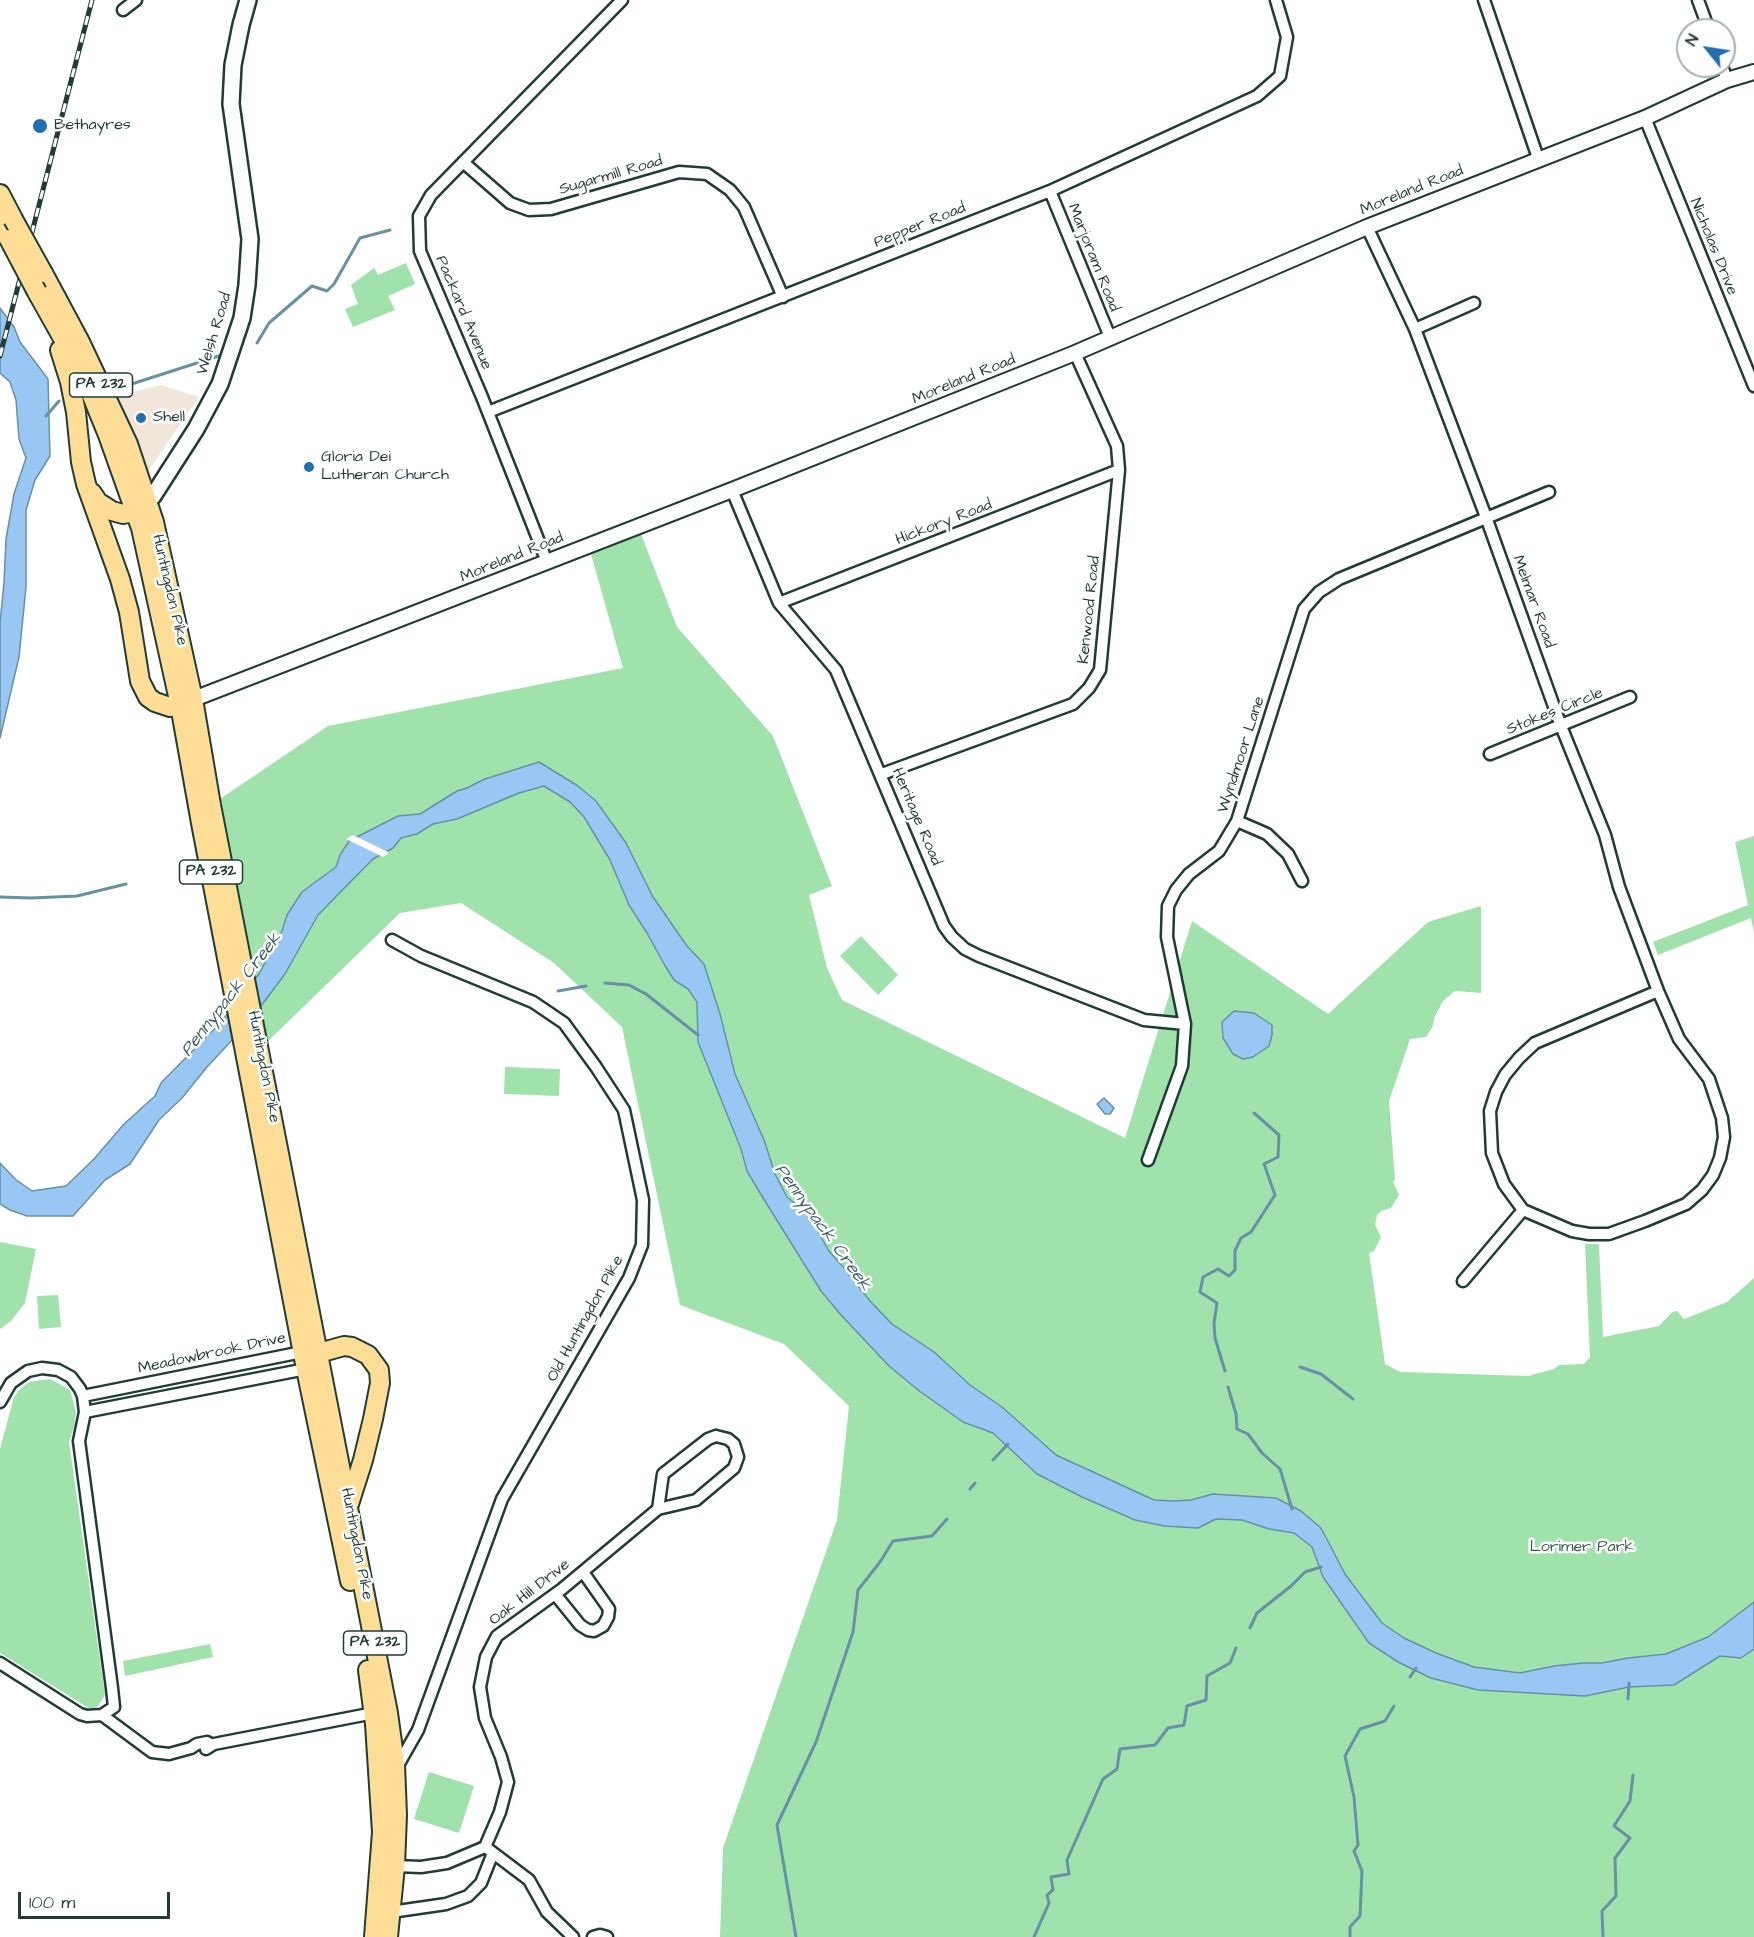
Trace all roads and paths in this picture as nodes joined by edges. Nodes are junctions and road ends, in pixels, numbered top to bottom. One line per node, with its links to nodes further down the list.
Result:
1 (136, 0): 7 (street)
2 (248, 0): 30 (main road, Welsh Road)
3 (622, 0): 13 (street, Packard Avenue)
4 (1276, 0): 14 (street, Pepper Road)
5 (1484, 0): 12 (street)
6 (1698, 0): 8 (street)
7 (123, 10)
8 (1705, 18)
9 (1754, 72): 10 (street, Moreland Road)
10 (1728, 80): 11 (street, Moreland Road)
11 (1645, 118): 12 (street, Moreland Road); 24 (street, Nicholas Drive)
12 (1538, 159): 17 (street, Moreland Road)
13 (464, 162): 18 (street, Sugarmill Road); 25 (street, Packard Avenue)
14 (1050, 191): 18 (street, Pepper Road); 22 (street, Marjoram Road)
15 (0, 194): 16 (main road, Huntingdon Pike / PA 232)
16 (7, 221): 20 (main road, Huntingdon Pike / PA 232, bridge); 30 (main road, Huntingdon Pike / PA 232, bridge)
17 (1367, 227): 21 (street, Melmar Road); 22 (street, Moreland Road)
18 (783, 297): 25 (street, Pepper Road)
19 (1474, 303): 21 (street)
20 (49, 314): 27 (main road); 30 (main road, Huntingdon Pike / PA 232)
21 (1415, 329): 31 (street, Melmar Road)
22 (1110, 337): 23 (street, Moreland Road)
23 (1075, 352): 26 (street, Kenwood Road); 28 (street, Moreland Road)
24 (1754, 386)
25 (488, 412): 32 (street, Packard Avenue)
26 (1119, 470): 33 (street, Hickory Road); 38 (street, Kenwood Road)
27 (86, 484): 30 (main road); 35 (main road)
28 (732, 490): 32 (street, Moreland Road); 33 (street, Heritage Road)
29 (1549, 492): 31 (street, Wyndmoor Lane)
30 (142, 507): 35 (main road, Huntingdon Pike / PA 232)
31 (1486, 517): 36 (street, Melmar Road); 40 (street, Wyndmoor Lane)
32 (547, 562): 35 (street, Moreland Road)
33 (779, 603): 38 (street, Heritage Road)
34 (1630, 698): 36 (street, Stokes Circle)
35 (187, 702): 39 (main road, Huntingdon Pike / PA 232)
36 (1561, 726): 37 (street, Stokes Circle); 43 (street, Melmar Road)
37 (1490, 754)
38 (882, 774): 44 (street, Heritage Road)
39 (202, 790): 48 (main road, Huntingdon Pike / PA 232); 48 (main road, Huntingdon Pike / PA 232)
40 (1237, 821): 41 (street); 44 (street, Wyndmoor Lane)
41 (1302, 881)
42 (392, 940): 60 (street, Old Huntingdon Pike)
43 (1658, 991): 46 (street); 46 (street, Melmar Road)
44 (1185, 1024): 45 (street, Wyndmoor Lane)
45 (1148, 1160)
46 (1523, 1210): 47 (street)
47 (1463, 1281)
48 (311, 1352): 49 (main road, Huntingdon Pike / PA 232); 50 (street, Meadowbrook Drive); 53 (main road, Huntingdon Pike / PA 232); 53 (main road)
49 (306, 1369): 52 (street, Meadowbrook Drive); 58 (main road, Huntingdon Pike / PA 232)
50 (83, 1396): 51 (street); 52 (street)
51 (0, 1402)
52 (85, 1412): 59 (street)
53 (348, 1505): 60 (main road, Huntingdon Pike / PA 232)
54 (658, 1509): 54 (street, Oak Hill Drive); 55 (street, Oak Hill Drive)
55 (583, 1572): 56 (street, Oak Hill Drive); 56 (street)
56 (555, 1594): 61 (street, Oak Hill Drive)
57 (0, 1663): 59 (street)
58 (374, 1713): 59 (street); 64 (main road, Huntingdon Pike / PA 232)
59 (102, 1715)
60 (395, 1770): 62 (main road, Huntingdon Pike / PA 232)
61 (489, 1850): 62 (street); 63 (street, Oak Hill Drive); 66 (street)
62 (395, 1866): 63 (main road, Huntingdon Pike / PA 232)
63 (391, 1911): 65 (main road, Huntingdon Pike / PA 232)
64 (374, 1937)
65 (388, 1937)
66 (573, 1937)
67 (593, 1937): 68 (street)
68 (607, 1937)

